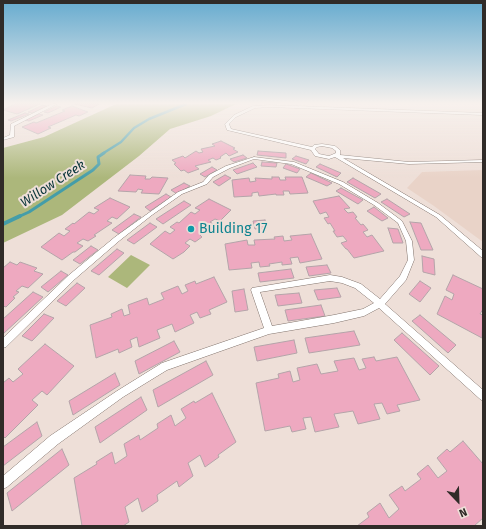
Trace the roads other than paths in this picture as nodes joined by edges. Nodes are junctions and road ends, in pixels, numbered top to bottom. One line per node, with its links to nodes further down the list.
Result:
1 (12, 129): 3 (lane)
2 (229, 129): 4 (lane)
3 (3, 139)
4 (313, 149): 5 (lane); 5 (lane)
5 (336, 156): 6 (lane); 7 (lane)
6 (483, 161)
7 (483, 256)
8 (380, 304): 9 (lane); 9 (lane); 10 (lane); 11 (lane)
9 (269, 330): 12 (lane)
10 (3, 344)
11 (483, 396)
12 (3, 483)

